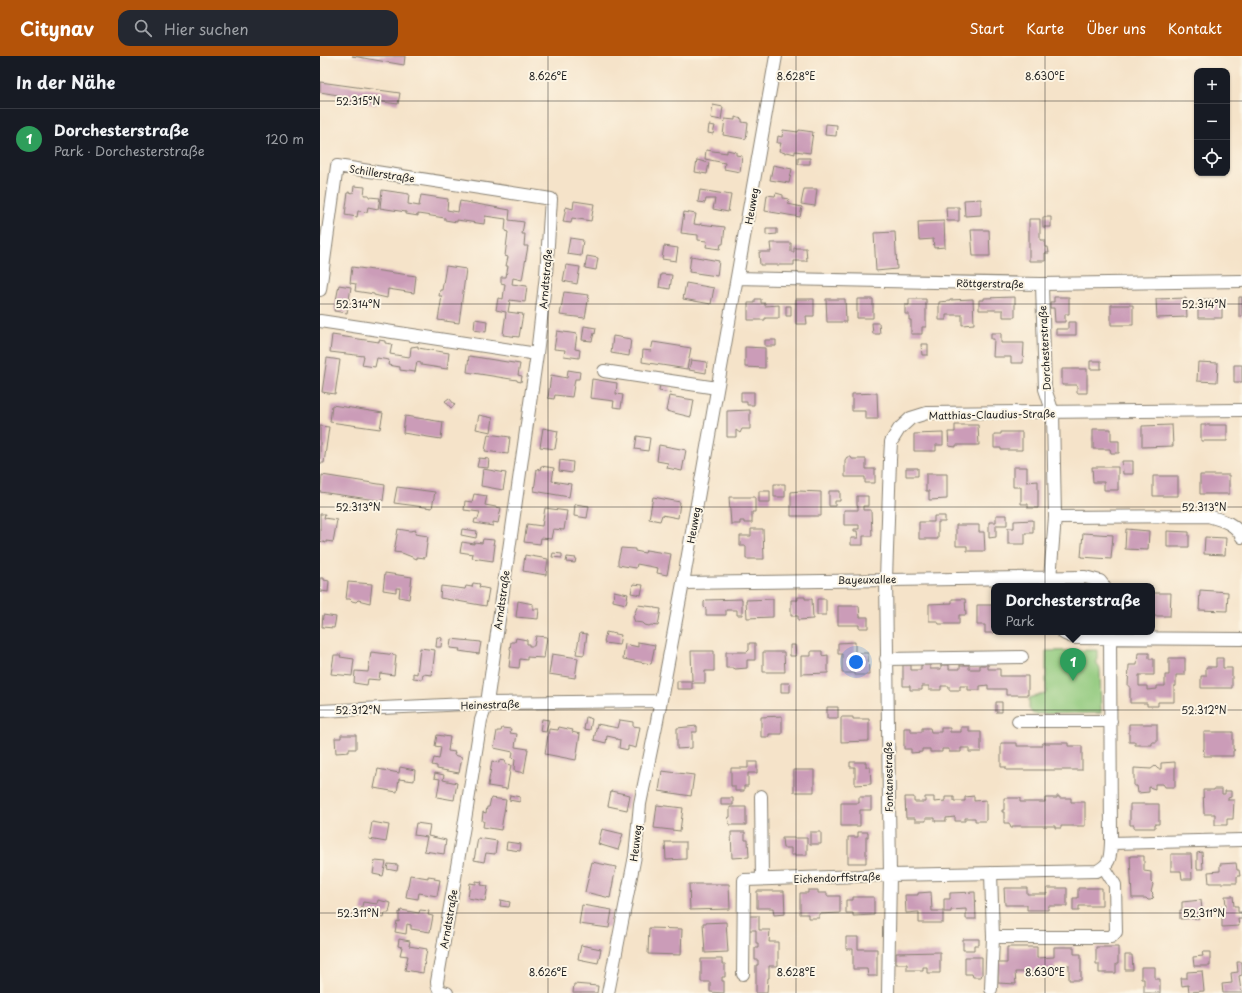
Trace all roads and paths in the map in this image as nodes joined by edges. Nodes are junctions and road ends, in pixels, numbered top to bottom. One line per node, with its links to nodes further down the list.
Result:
1 (776, 56): 3 (street, Heuweg)
2 (551, 199): 6 (street, Schillerstraße); 8 (street, Arndtstraße)
3 (737, 278): 5 (street, Röttgerstraße); 10 (street, Heuweg)
4 (1242, 281): 5 (street, Röttgerstraße)
5 (1042, 284): 12 (street, Dorchesterstraße)
6 (320, 290)
7 (320, 321): 8 (street)
8 (537, 354): 25 (street, Arndtstraße)
9 (604, 371): 10 (street)
10 (717, 388): 17 (street, Heuweg)
11 (1242, 410): 12 (street, Matthias-Claudius-Straße)
12 (1053, 413): 13 (street, Dorchesterstraße); 15 (street, Matthias-Claudius-Straße)
13 (1055, 517): 14 (street); 16 (street, Dorchesterstraße)
14 (1242, 537)
15 (886, 579): 16 (street, Bayeuxallee); 17 (street, Bayeuxallee); 23 (street, Fontanestraße)
16 (1050, 582): 18 (street, Bayeuxallee)
17 (683, 583): 24 (street, Heuweg)
18 (1102, 583)
19 (1068, 635): 20 (street)
20 (1110, 635): 21 (street); 28 (street)
21 (1242, 639)
22 (1022, 658): 23 (street)
23 (886, 659): 34 (street, Fontanestraße)
24 (660, 701): 25 (street, Heinestraße); 40 (street, Heuweg)
25 (486, 703): 26 (street, Heinestraße); 39 (street, Arndtstraße)
26 (320, 711)
27 (1018, 721): 28 (street)
28 (1111, 721): 31 (street)
29 (761, 796): 35 (street)
30 (1242, 840): 31 (street)
31 (1111, 843): 32 (street)
32 (1104, 867): 33 (street); 36 (street)
33 (991, 873): 34 (street); 36 (street)
34 (890, 875): 35 (street, Eichendorffstraße); 41 (street, Eichendorffstraße)
35 (762, 879): 37 (street, Eichendorffstraße)
36 (994, 937): 38 (street)
37 (743, 974)
38 (991, 989)
39 (447, 993)
40 (608, 993)
41 (888, 993)

